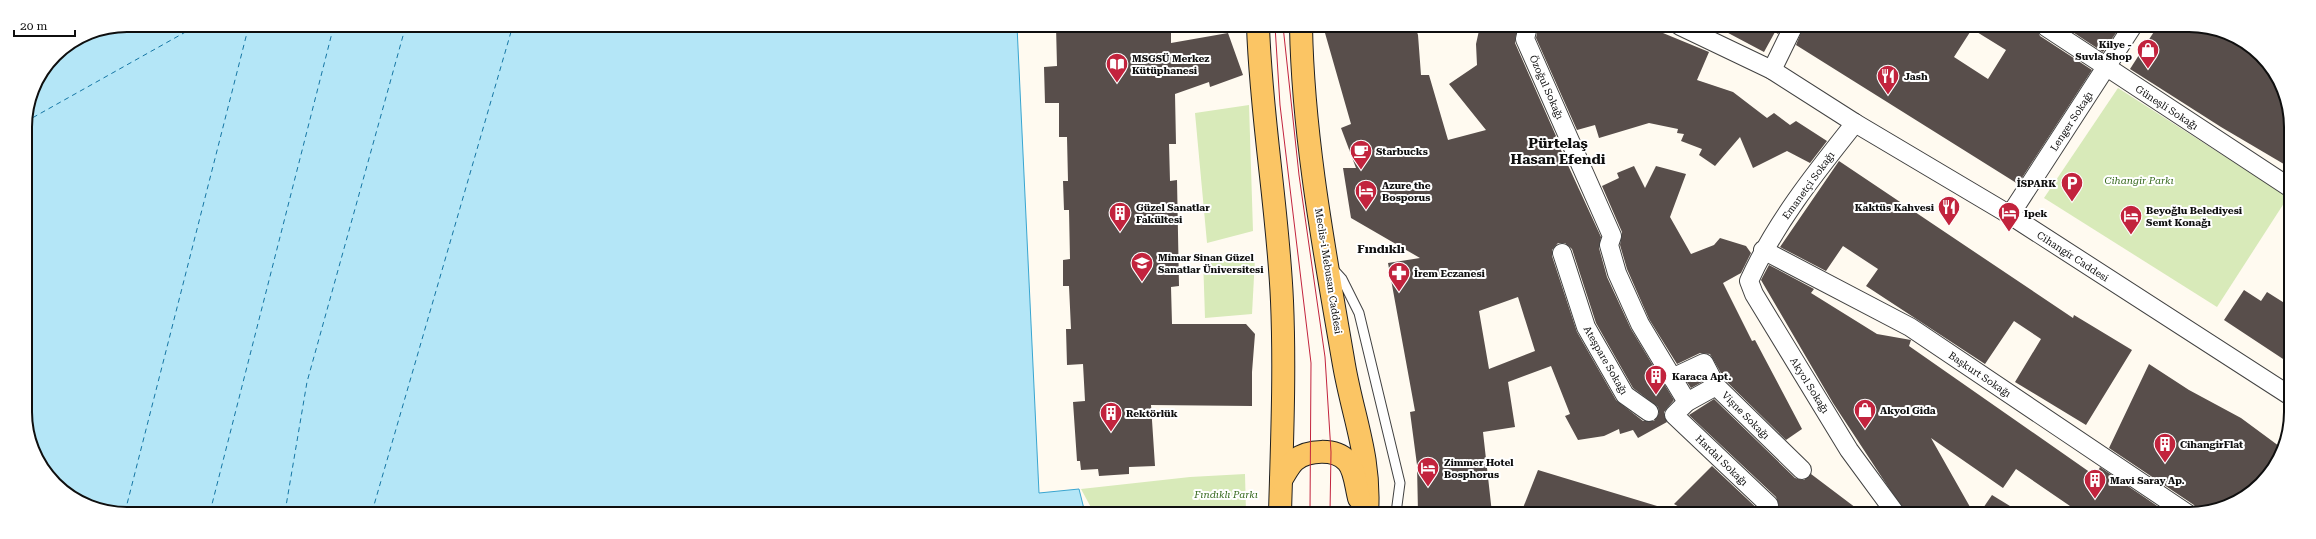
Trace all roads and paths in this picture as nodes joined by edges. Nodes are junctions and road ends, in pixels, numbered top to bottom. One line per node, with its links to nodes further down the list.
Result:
1 (1258, 32): 22 (main road)
2 (1301, 32): 15 (main road, Meclis-i Mebusan Caddesi)
3 (1527, 32): 16 (street, Özoğul Sokağı)
4 (1693, 32): 9 (street)
5 (1790, 32): 9 (street)
6 (2054, 32): 8 (street, Güneşli Sokağı)
7 (2129, 32): 8 (street, Lenger Sokağı)
8 (2106, 67): 11 (street, Güneşli Sokağı); 12 (street, Lenger Sokağı)
9 (1772, 70): 10 (street, Cihangir Caddesi)
10 (1855, 122): 12 (street, Cihangir Caddesi); 13 (street, Emanetçi Sokağı)
11 (2284, 184)
12 (2010, 215): 18 (street, Cihangir Caddesi)
13 (1763, 250): 28 (street, Akyol Sokağı); 29 (street, Başkurt Sokağı)
14 (1562, 253): 20 (street, Ateşpare Sokağı)
15 (1328, 262): 26 (main road, Meclis-i Mebusan Caddesi); 27 (lane)
16 (1672, 378): 17 (street, Vişne Sokağı); 19 (street)
17 (1716, 386): 19 (street); 21 (street, Vişne Sokağı)
18 (2284, 392)
19 (1688, 402): 23 (street, Hardal Sokağı)
20 (1649, 412)
21 (1802, 470)
22 (1280, 480): 24 (main road); 25 (main road)
23 (1769, 506)
24 (1280, 507)
25 (1361, 507)
26 (1367, 507)
27 (1397, 507)
28 (1891, 507)
29 (2178, 507)

